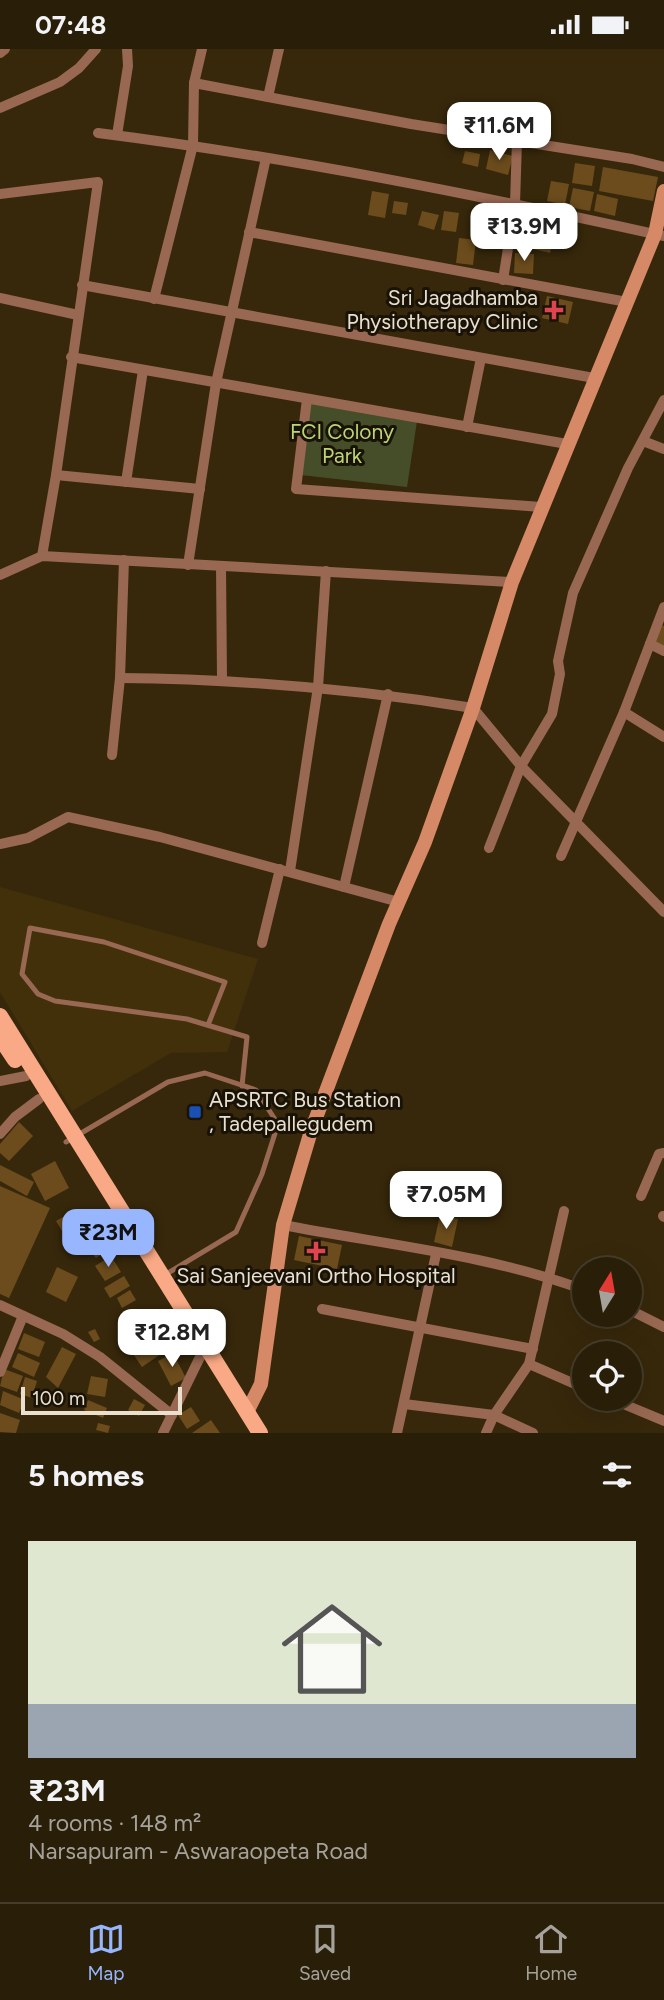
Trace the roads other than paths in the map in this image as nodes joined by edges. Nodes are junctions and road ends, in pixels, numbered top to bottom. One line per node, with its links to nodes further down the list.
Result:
1 (5, 49): 6 (street)
2 (127, 49): 11 (street)
3 (202, 49): 7 (street)
4 (279, 49): 8 (street)
5 (92, 50): 9 (street)
6 (0, 53)
7 (194, 83): 8 (street); 13 (street)
8 (268, 97): 12 (street)
9 (0, 108)
10 (98, 133): 11 (street)
11 (117, 135): 13 (street)
12 (517, 140): 15 (street); 18 (street)
13 (192, 145): 14 (street); 24 (street)
14 (266, 157): 18 (street); 19 (street)
15 (664, 167)
16 (664, 191): 20 (street)
17 (0, 194): 22 (street)
18 (515, 204): 20 (street); 21 (street)
19 (249, 233): 21 (street); 26 (street)
20 (660, 235): 25 (street)
21 (503, 280): 25 (street)
22 (82, 285): 24 (street); 27 (street)
23 (0, 298): 27 (street)
24 (154, 299): 26 (street)
25 (627, 302): 31 (street)
26 (231, 313): 29 (street); 32 (street)
27 (78, 314): 28 (street)
28 (71, 357): 30 (street); 39 (street)
29 (481, 358): 31 (street); 35 (street)
30 (143, 370): 32 (street); 40 (street)
31 (594, 378): 37 (street)
32 (216, 383): 33 (street); 41 (street)
33 (307, 399): 35 (street); 42 (street)
34 (664, 400): 36 (street)
35 (467, 427): 37 (street)
36 (643, 441): 38 (street); 61 (street)
37 (567, 444): 42 (street)
38 (664, 449)
39 (57, 475): 40 (street); 43 (street)
40 (126, 482): 41 (street)
41 (200, 489): 45 (street)
42 (541, 507): 49 (street)
43 (41, 556): 44 (street); 48 (street)
44 (124, 560): 45 (street); 53 (street)
45 (188, 565): 46 (street)
46 (221, 566): 47 (street); 54 (street)
47 (326, 571): 49 (street); 55 (street)
48 (0, 575)
49 (512, 582): 57 (street)
50 (664, 607): 51 (street)
51 (650, 644): 52 (street); 58 (street)
52 (664, 651)
53 (120, 678): 54 (street); 60 (street)
54 (222, 679): 55 (street)
55 (318, 687): 56 (street); 66 (street)
56 (388, 694): 57 (street); 67 (street)
57 (473, 708): 61 (street); 68 (street)
58 (624, 712): 59 (street); 62 (street)
59 (664, 737)
60 (112, 755)
61 (522, 766): 62 (street); 64 (street)
62 (574, 822): 65 (street); 69 (street)
63 (0, 844): 66 (street)
64 (489, 848)
65 (561, 856)
66 (285, 870): 67 (street); 70 (street)
67 (344, 887): 68 (street)
68 (399, 902): 83 (street)
69 (664, 912)
70 (262, 943)
71 (0, 1016): 79 (main road)
72 (208, 1025): 72 (lane); 76 (lane)
73 (0, 1037): 74 (main road)
74 (26, 1076): 75 (street); 77 (main road)
75 (0, 1081)
76 (242, 1086): 79 (lane); 86 (lane)
77 (39, 1099): 78 (street); 79 (main road)
78 (0, 1134)
79 (70, 1140): 86 (main road)
80 (664, 1153): 81 (street)
81 (641, 1196)
82 (565, 1211): 85 (street)
83 (283, 1225): 84 (street); 101 (street)
84 (436, 1254): 85 (street); 93 (street)
85 (550, 1277): 87 (street); 94 (street)
86 (163, 1285): 95 (main road); 101 (main road)
87 (572, 1285)
88 (0, 1305): 90 (street)
89 (322, 1308): 93 (street)
90 (23, 1316): 97 (street); 102 (street)
91 (642, 1316): 92 (street)
92 (664, 1327)
93 (419, 1328): 94 (street); 99 (street)
94 (533, 1349): 96 (street)
95 (201, 1357): 102 (street); 106 (main road)
96 (529, 1364): 98 (street); 103 (street)
97 (0, 1373)
98 (572, 1383)
99 (404, 1404): 103 (street); 108 (street)
100 (640, 1411): 104 (street)
101 (247, 1412): 107 (main road)
102 (172, 1415): 105 (street)
103 (494, 1415): 109 (street); 110 (street)
104 (664, 1421)
105 (163, 1433)
106 (248, 1433)
107 (260, 1433)
108 (397, 1433)
109 (486, 1433)
110 (533, 1433)

